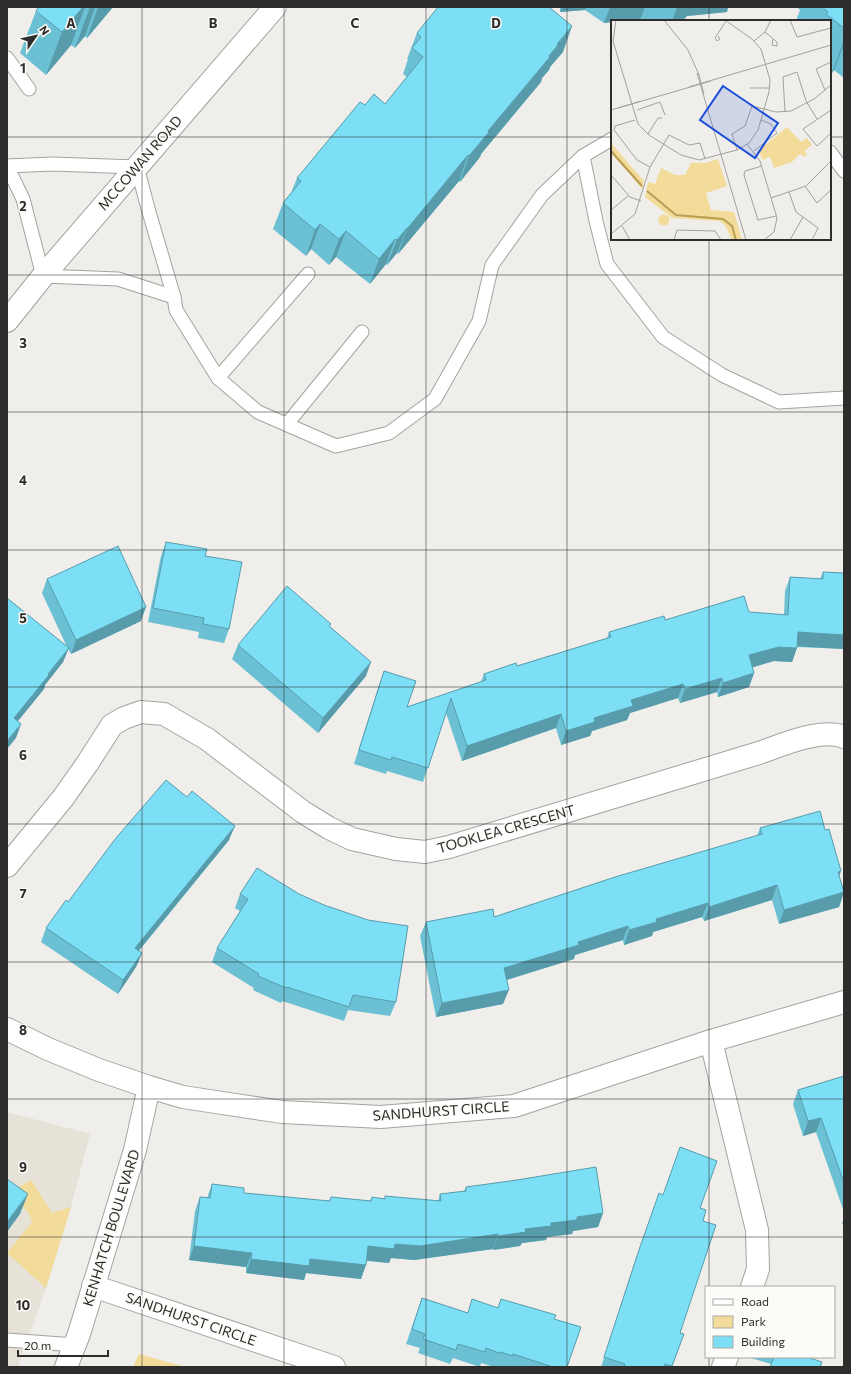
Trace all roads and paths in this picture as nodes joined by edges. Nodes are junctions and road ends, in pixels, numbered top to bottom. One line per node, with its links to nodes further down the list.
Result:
1 (275, 7): 8 (street, MCCOWAN ROAD)
2 (7, 58): 3 (lane)
3 (29, 89)
4 (611, 139): 6 (lane)
5 (831, 153): 9 (lane)
6 (583, 156): 16 (lane); 17 (lane)
7 (7, 166): 8 (lane); 11 (lane)
8 (137, 167): 11 (street, MCCOWAN ROAD); 12 (lane)
9 (844, 171)
10 (308, 274): 15 (lane)
11 (43, 276): 12 (lane); 13 (street, MCCOWAN ROAD)
12 (174, 297): 15 (lane)
13 (7, 321)
14 (362, 332): 17 (lane)
15 (218, 378): 17 (lane)
16 (844, 398)
17 (287, 424)
18 (844, 737): 19 (street, TOOKLEA CRESCENT)
19 (7, 866)
20 (844, 1002): 22 (street, SANDHURST CIRCLE)
21 (7, 1029): 23 (street, SANDHURST CIRCLE)
22 (711, 1041): 23 (street, SANDHURST CIRCLE); 25 (street)
23 (149, 1088): 24 (street, KENHATCH BOULEVARD)
24 (93, 1286): 27 (street, KENHATCH BOULEVARD); 29 (street, SANDHURST CIRCLE)
25 (752, 1286)
26 (7, 1340): 27 (lane)
27 (75, 1345): 28 (street, KENHATCH BOULEVARD)
28 (66, 1367)
29 (334, 1367)

